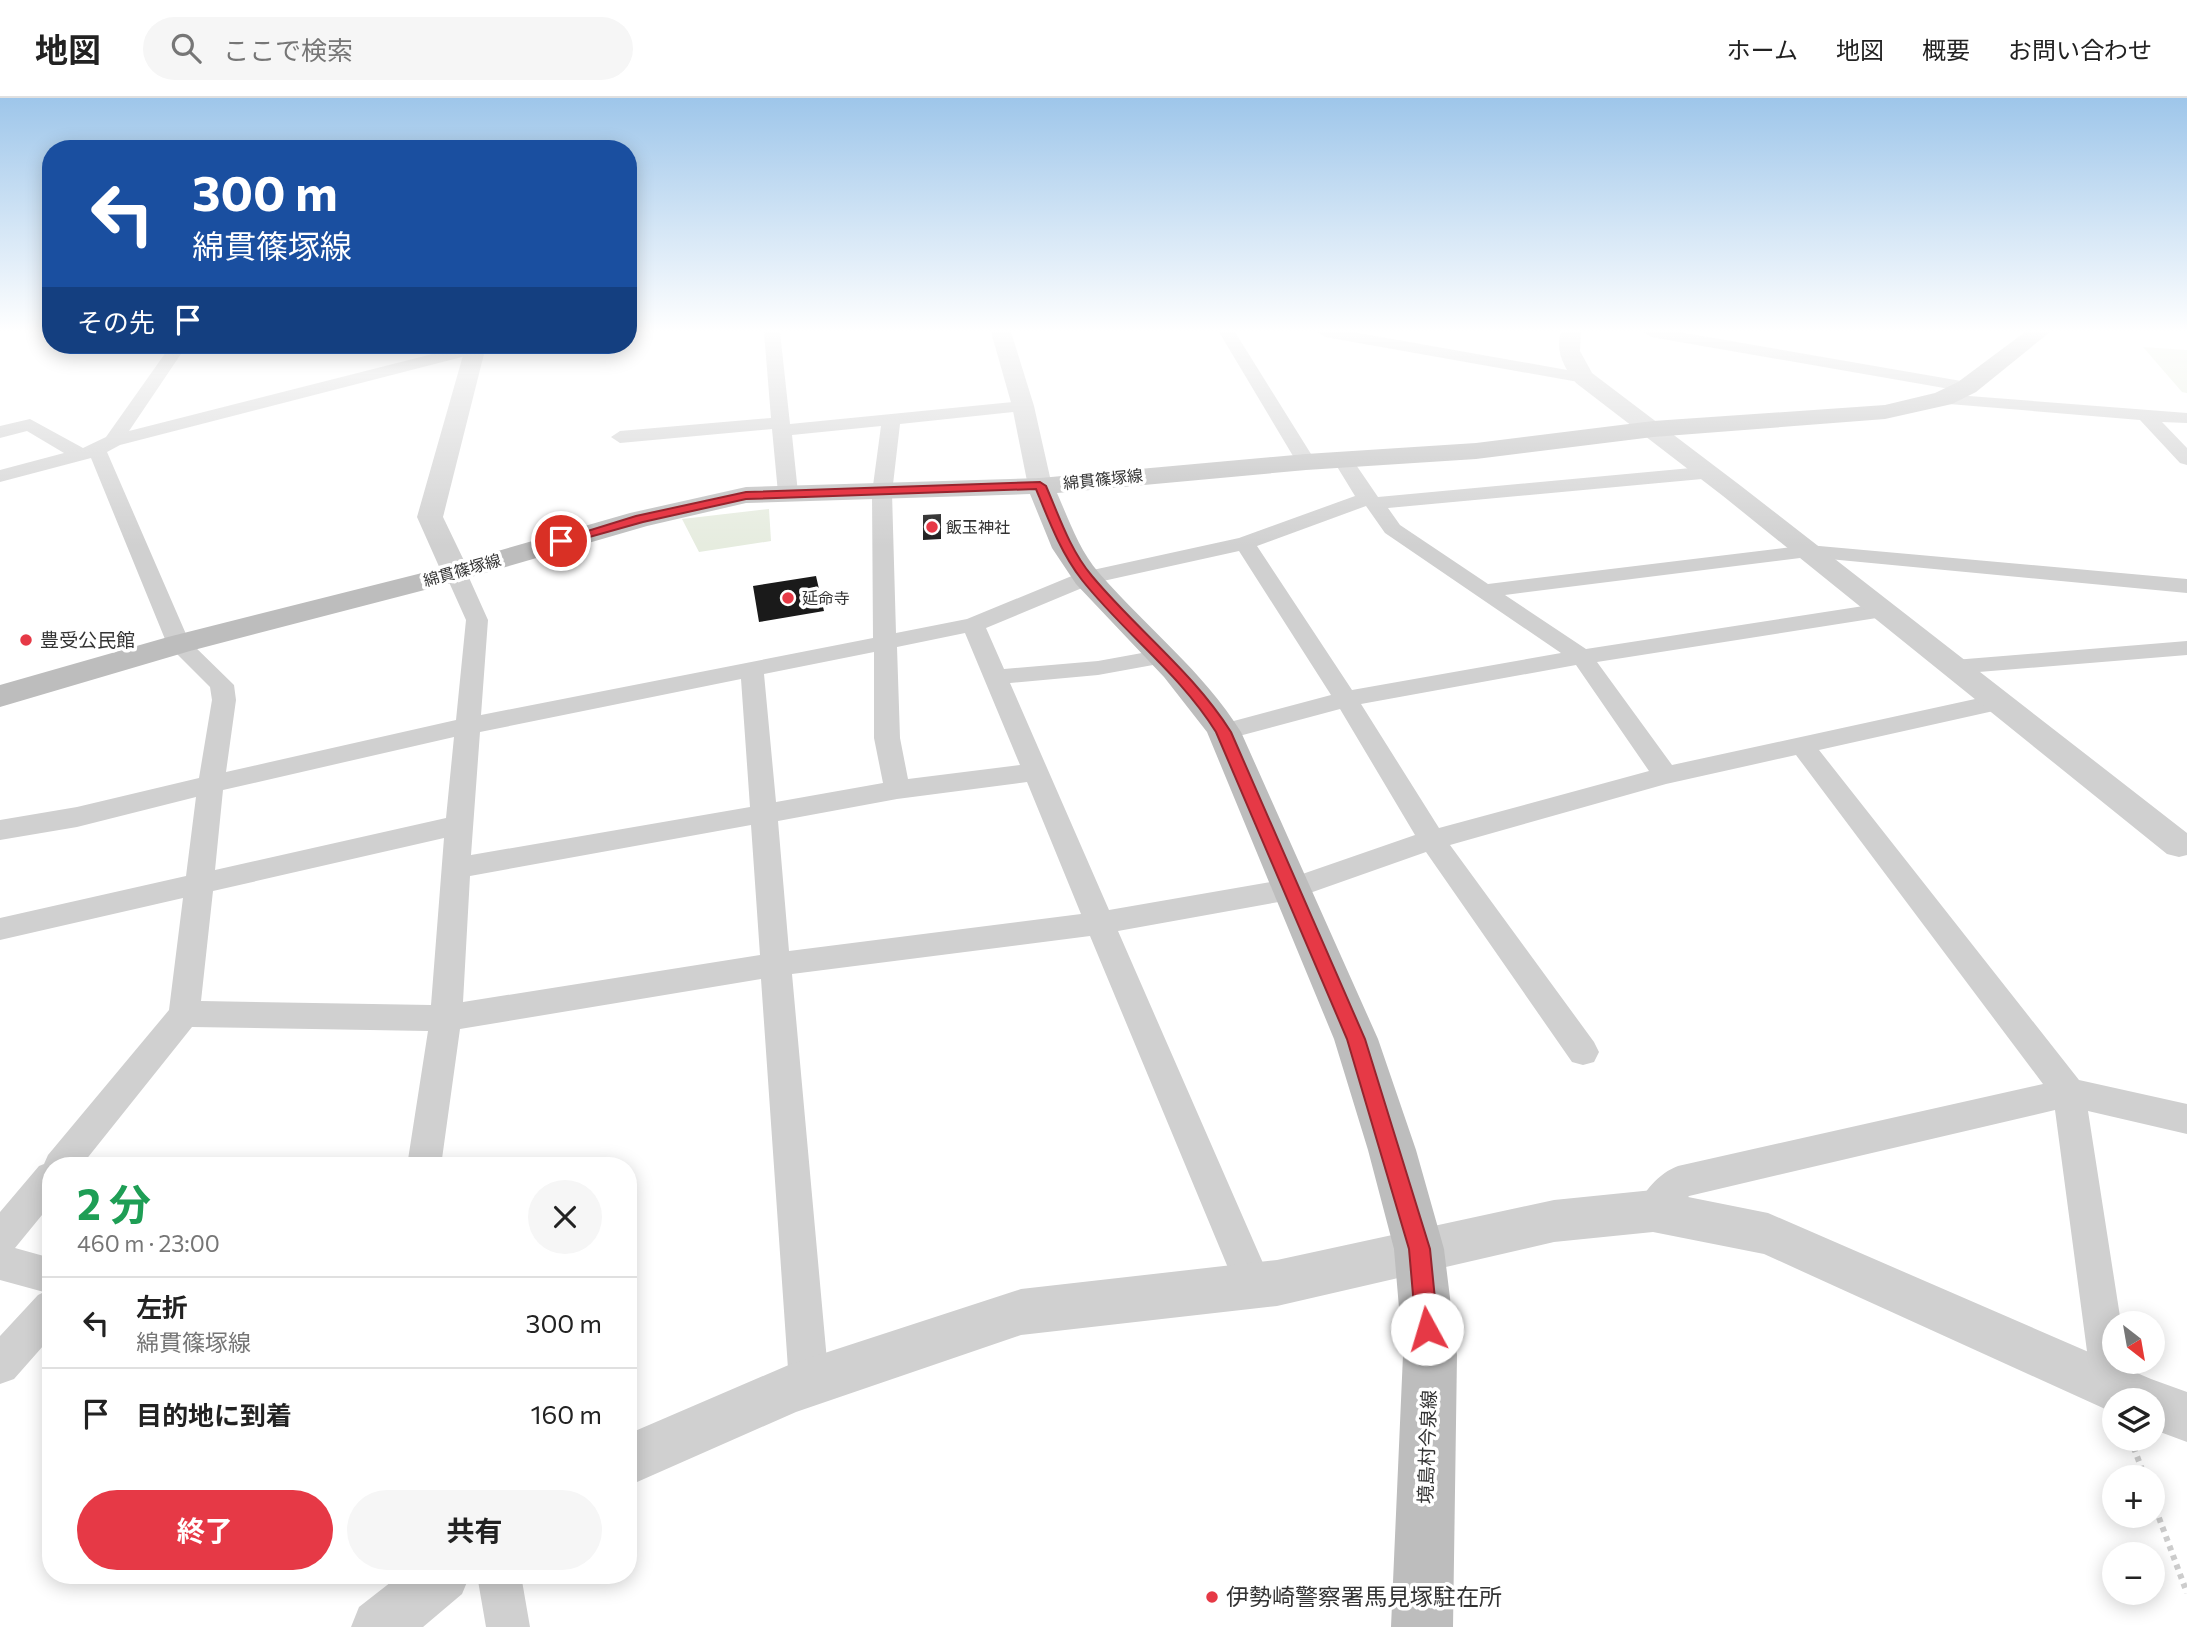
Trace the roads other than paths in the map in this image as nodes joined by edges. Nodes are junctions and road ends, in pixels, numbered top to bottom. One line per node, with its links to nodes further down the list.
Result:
1 (133, 403): 17 (street)
2 (263, 403): 17 (street)
3 (463, 403): 29 (street)
4 (778, 403): 13 (street)
5 (1271, 403): 20 (street)
6 (1618, 403): 14 (street)
7 (1923, 403): 14 (main road, 綿貫篠塚線)
8 (1998, 403): 10 (street)
9 (1023, 406): 12 (street); 23 (street)
10 (2146, 415): 11 (street); 18 (street)
11 (2187, 418)
12 (891, 420): 13 (street); 25 (street)
13 (780, 427): 16 (street); 24 (street)
14 (1653, 429): 19 (main road, 綿貫篠塚線); 28 (street)
15 (0, 432): 17 (street)
16 (620, 437)
17 (97, 448): 22 (street); 36 (street)
18 (2187, 459)
19 (1343, 460): 20 (main road, 綿貫篠塚線); 26 (street)
20 (1306, 461): 23 (main road, 綿貫篠塚線)
21 (1703, 472): 26 (street)
22 (0, 476)
23 (1040, 486): 25 (main road, 綿貫篠塚線); 30 (main road, 境島村今泉線)
24 (788, 493): 25 (main road, 綿貫篠塚線); 29 (main road, 綿貫篠塚線)
25 (882, 493): 35 (street)
26 (1371, 501): 27 (street); 32 (street)
27 (1245, 543): 30 (street); 44 (street)
28 (1808, 551): 31 (street); 32 (street); 33 (street)
29 (455, 571): 36 (main road, 綿貫篠塚線); 46 (street)
30 (1087, 578): 34 (street); 38 (main road, 境島村今泉線)
31 (2187, 586)
32 (1484, 591): 39 (street)
33 (1882, 610): 39 (street); 40 (street)
34 (973, 625): 35 (street); 42 (street)
35 (885, 643): 41 (street); 52 (street)
36 (179, 644): 43 (main road, 綿貫篠塚線); 51 (street)
37 (2187, 648): 40 (street)
38 (1164, 656): 42 (street); 47 (main road, 境島村今泉線)
39 (1581, 657): 44 (street); 50 (street)
40 (1954, 667): 45 (street)
41 (752, 669): 46 (street); 53 (street)
42 (995, 677): 49 (street)
43 (0, 696)
44 (1346, 699): 47 (street); 56 (street)
45 (1998, 702): 48 (street); 57 (street)
46 (467, 726): 51 (street); 54 (street)
47 (1224, 732): 60 (main road, 境島村今泉線)
48 (1802, 745): 50 (street); 67 (street)
49 (1036, 772): 52 (street); 61 (street)
50 (1665, 775): 56 (street)
51 (211, 783): 55 (street); 59 (street)
52 (897, 790): 53 (street)
53 (764, 814): 58 (street); 63 (street)
54 (459, 825): 58 (street); 59 (street)
55 (0, 830)
56 (1432, 840): 60 (street); 66 (street)
57 (2179, 841)
58 (456, 868): 65 (street)
59 (200, 884): 62 (street); 64 (street)
60 (1290, 889): 61 (street); 74 (main road, 境島村今泉線)
61 (1101, 923): 63 (street); 77 (street)
62 (0, 929)
63 (777, 964): 65 (street); 80 (street)
64 (184, 1014): 65 (street); 69 (street)
65 (446, 1018): 70 (street)
66 (1583, 1052)
67 (2069, 1092): 68 (street); 72 (street); 82 (street)
68 (2187, 1119)
69 (67, 1157)
70 (425, 1157)
71 (42, 1188): 73 (street)
72 (1653, 1211): 74 (street); 81 (street)
73 (0, 1239)
74 (1419, 1249): 77 (street); 90 (main road, 境島村今泉線)
75 (0, 1262): 76 (street)
76 (42, 1274)
77 (1254, 1286): 80 (street)
78 (42, 1318): 79 (street)
79 (0, 1365)
80 (809, 1383): 85 (street)
81 (2113, 1388)
82 (2133, 1388)
83 (2165, 1409): 84 (street)
84 (2187, 1417)
85 (637, 1456)
86 (432, 1584): 88 (street)
87 (501, 1584): 89 (street)
88 (379, 1627)
89 (508, 1627)
90 (1422, 1627)

